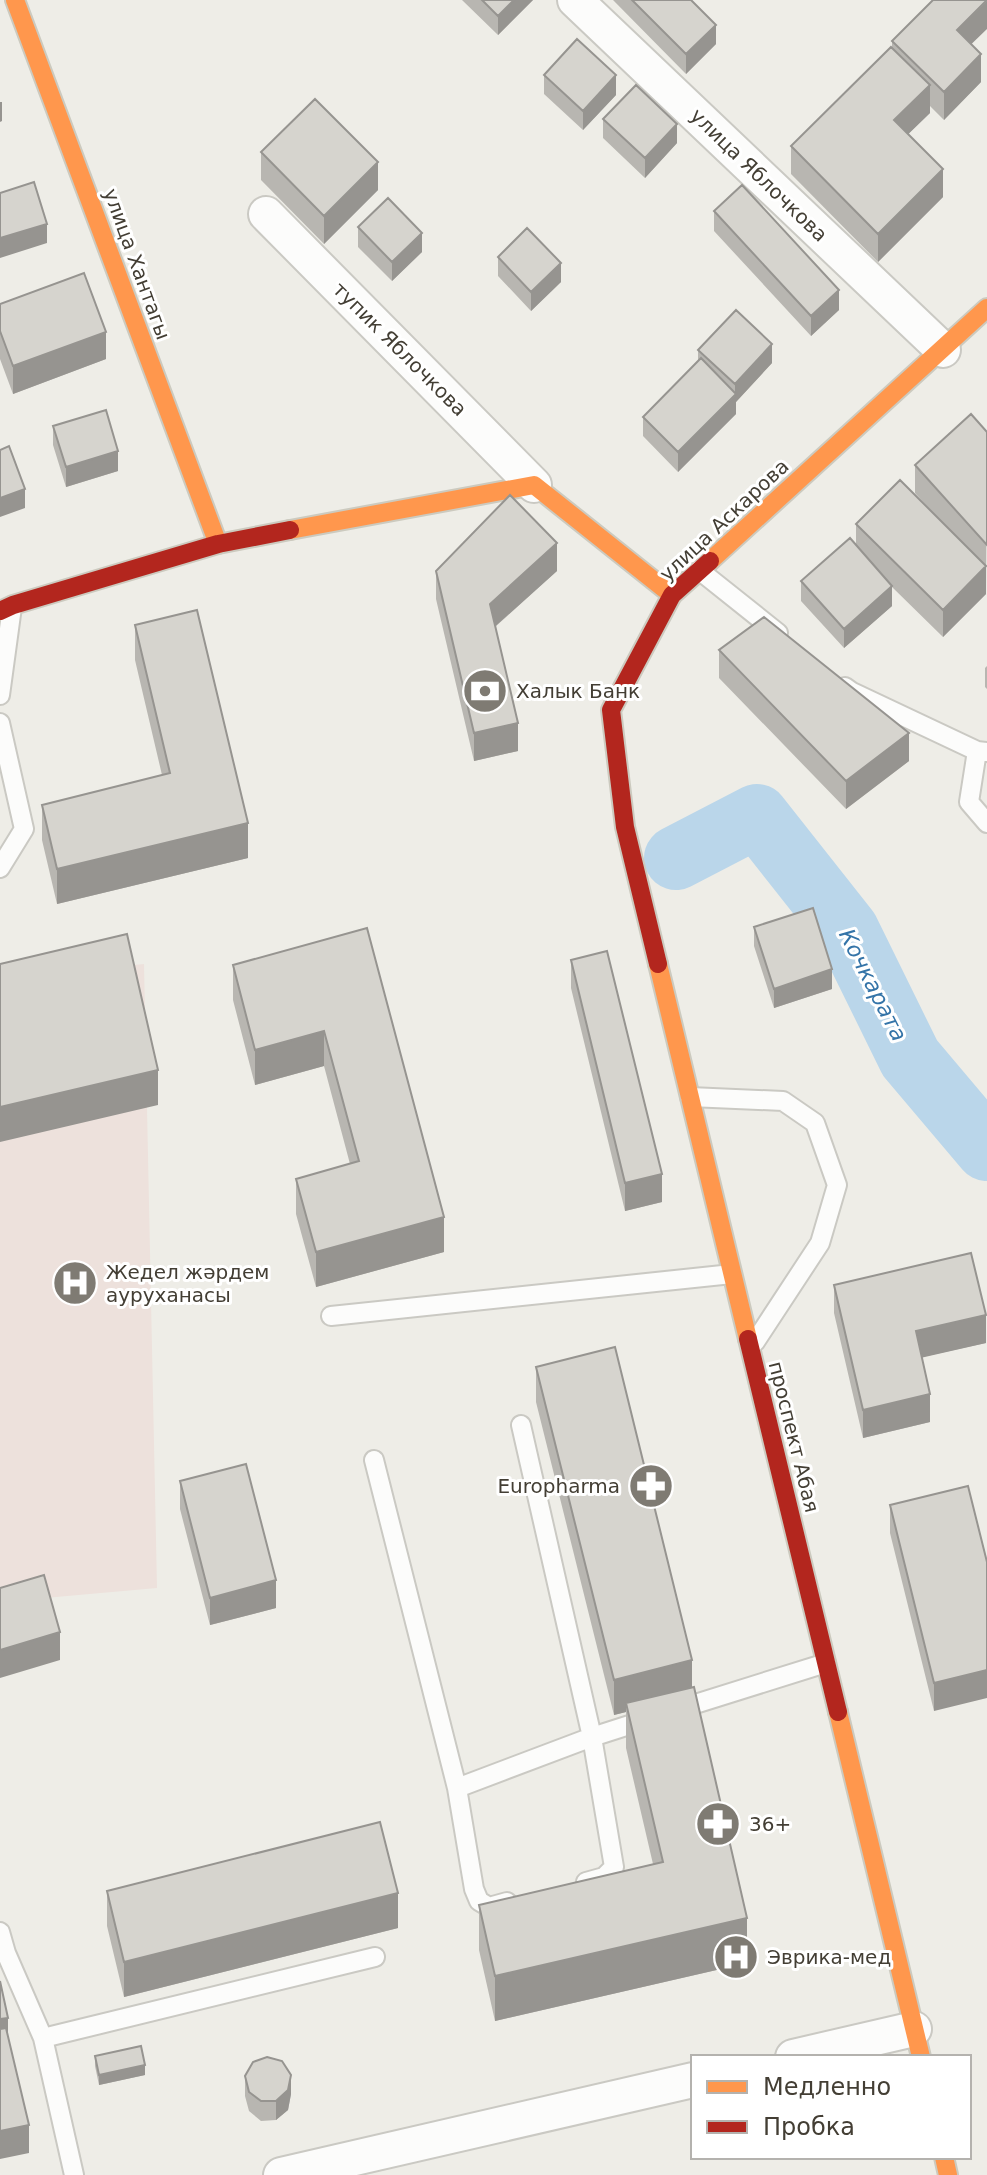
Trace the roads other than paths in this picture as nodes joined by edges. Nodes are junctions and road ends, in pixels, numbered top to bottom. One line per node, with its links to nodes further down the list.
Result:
1 (15, 0): 7 (main road, улица Хантагы)
2 (575, 0): 5 (street, улица Яблочкова)
3 (266, 214): 6 (street, тупик Яблочкова)
4 (987, 308): 5 (main road, улица Аскарова)
5 (943, 350): 8 (main road, улица Аскарова)
6 (534, 485): 7 (main road); 9 (main road)
7 (218, 544): 10 (main road)
8 (699, 570): 9 (main road, улица Аскарова); 11 (lane)
9 (672, 595): 17 (main road, улица Аскарова)
10 (6, 608): 13 (lane)
11 (790, 643)
12 (827, 672): 15 (lane)
13 (0, 695)
14 (0, 723): 18 (lane)
15 (982, 752): 16 (lane)
16 (987, 823)
17 (625, 827): 19 (main road, проспект Абая)
18 (0, 868)
19 (690, 1097): 20 (main road, проспект Абая); 22 (lane)
20 (732, 1274): 21 (lane); 22 (main road, проспект Абая)
21 (331, 1316)
22 (750, 1349): 25 (main road, проспект Абая)
23 (521, 1425): 26 (lane)
24 (374, 1460): 27 (lane)
25 (826, 1663): 26 (lane); 34 (main road, проспект Абая)
26 (592, 1737): 27 (lane); 28 (lane)
27 (457, 1788): 29 (lane)
28 (576, 1885)
29 (518, 1899)
30 (0, 1932): 31 (lane)
31 (3, 1952): 33 (lane)
32 (375, 1957): 33 (lane)
33 (43, 2038): 37 (lane)
34 (917, 2043): 35 (street)
35 (811, 2055)
36 (691, 2080): 38 (street)
37 (74, 2175)
38 (281, 2175)

